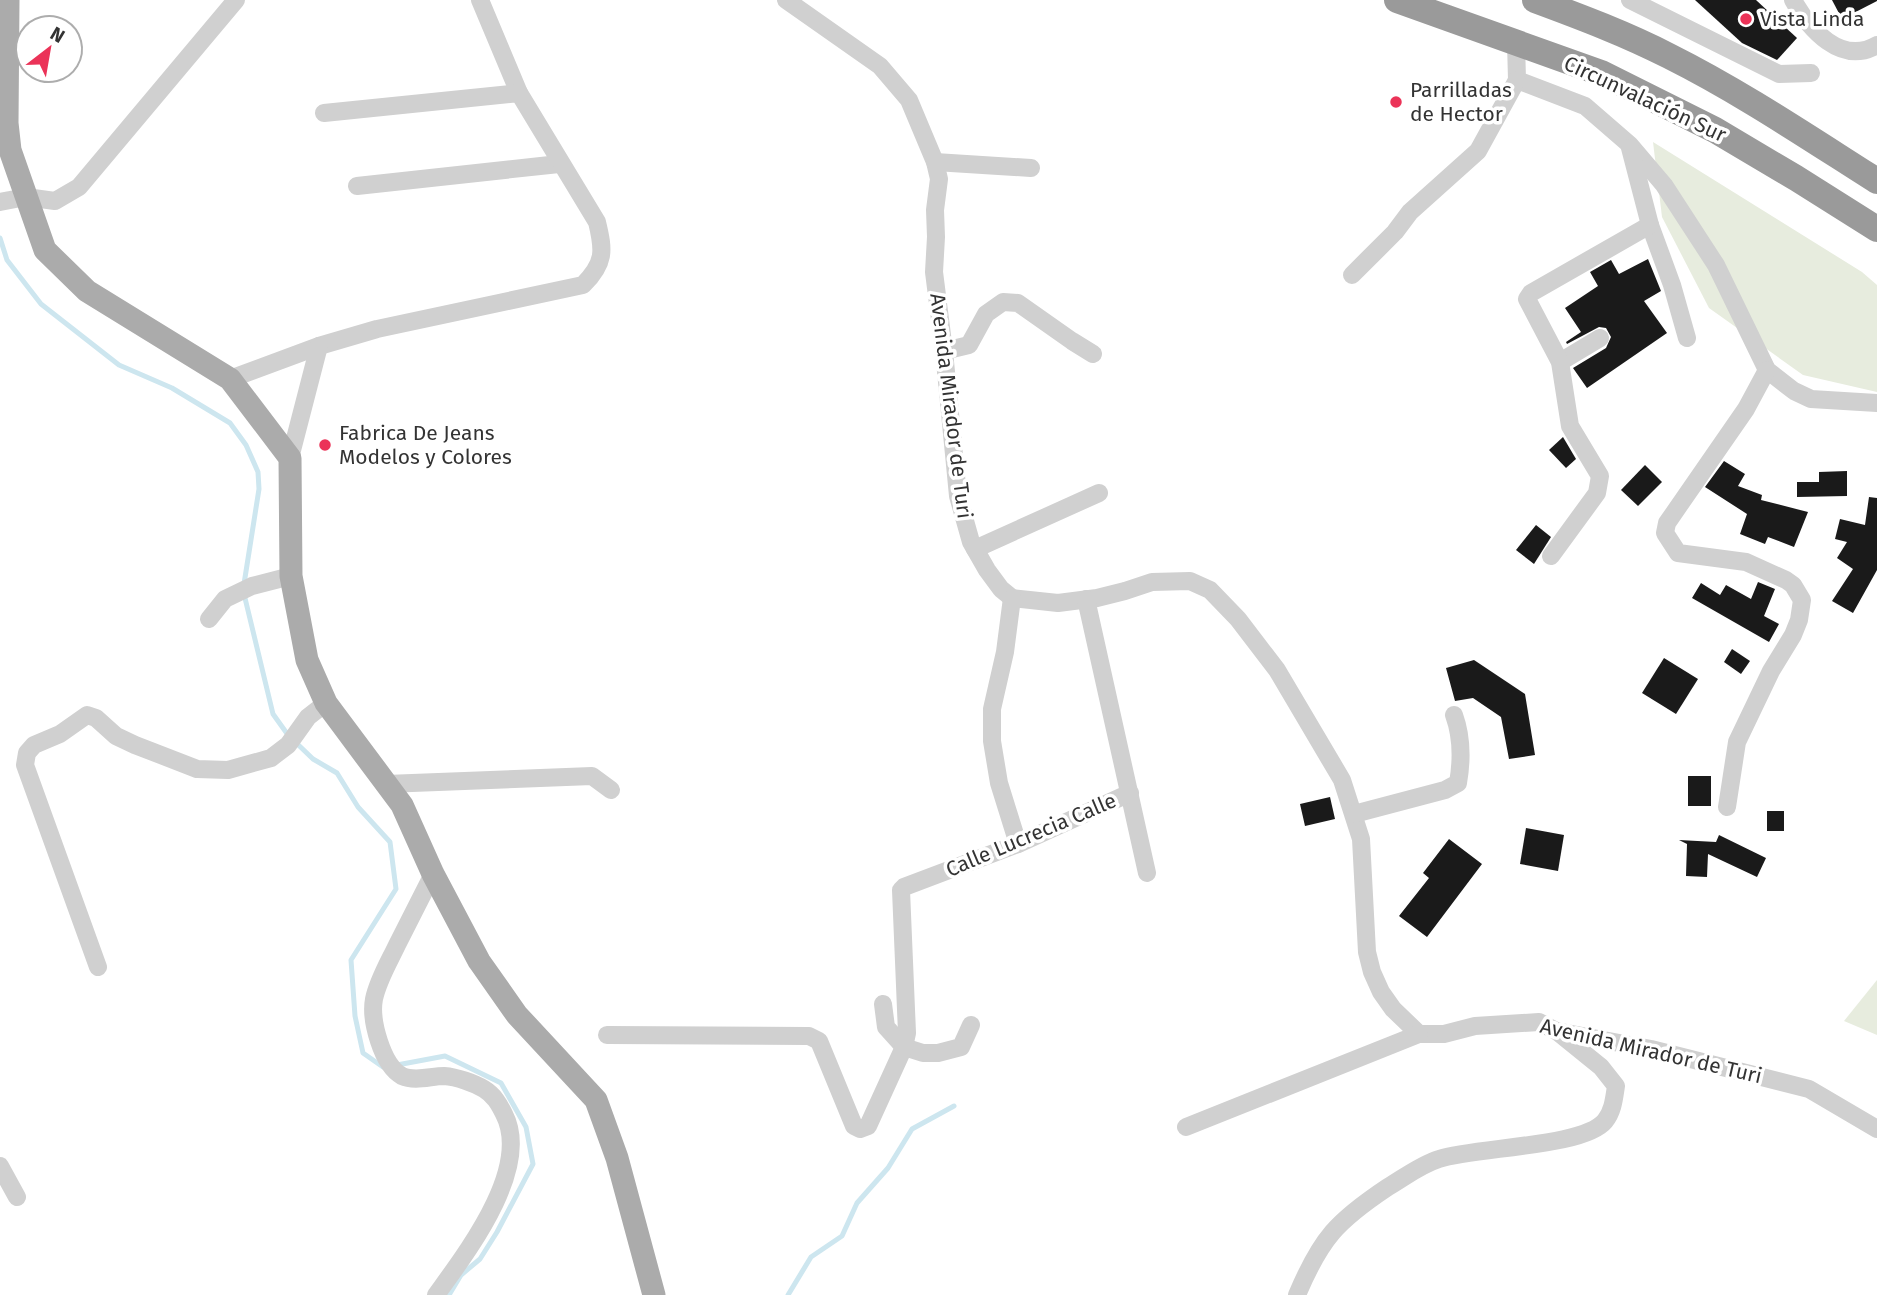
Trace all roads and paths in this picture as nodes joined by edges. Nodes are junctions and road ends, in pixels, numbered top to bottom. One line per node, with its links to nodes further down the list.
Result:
1 (8, 0): 23 (main road)
2 (236, 0): 23 (street)
3 (480, 0): 15 (street)
4 (786, 0): 18 (street, Avenida Mirador de Turi)
5 (1397, 0): 11 (highway, Circunvalación Sur)
6 (1535, 0): 10 (highway, Circunvalación Sur)
7 (1573, 0): 10 (street)
8 (1630, 0): 13 (street)
9 (1793, 0): 12 (street)
10 (1609, 27): 21 (highway, Circunvalación Sur)
11 (1516, 42): 14 (street); 25 (highway, Circunvalación Sur)
12 (1877, 45)
13 (1811, 73)
14 (1517, 80): 17 (street); 26 (street)
15 (519, 93): 16 (street); 19 (street)
16 (324, 113)
17 (1630, 145): 24 (street); 33 (street)
18 (935, 162): 20 (street); 30 (street, Avenida Mirador de Turi)
19 (559, 164): 22 (street); 29 (street)
20 (1031, 168)
21 (1877, 181)
22 (357, 186)
23 (11, 200): 34 (main road)
24 (1650, 225): 28 (street); 32 (street)
25 (1877, 229)
26 (1352, 275)
27 (1600, 338): 32 (street)
28 (1687, 338)
29 (319, 346): 34 (street); 36 (street)
30 (944, 351): 31 (street); 38 (street, Avenida Mirador de Turi)
31 (1093, 354)
32 (1560, 362): 39 (street)
33 (1767, 370): 35 (street); 49 (street)
34 (230, 379): 36 (main road)
35 (1877, 403)
36 (290, 458): 40 (main road)
37 (1099, 493): 38 (street)
38 (975, 549): 41 (street, Avenida Mirador de Turi)
39 (1551, 556)
40 (291, 576): 43 (street); 44 (main road)
41 (1013, 598): 42 (street); 51 (street)
42 (1086, 599): 48 (street, Calle Lucrecia Calle); 50 (street)
43 (209, 619)
44 (326, 703): 46 (main road); 54 (street)
45 (1454, 715): 50 (street)
46 (386, 784): 47 (street); 53 (main road)
47 (611, 790)
48 (1130, 793): 51 (street, Calle Lucrecia Calle); 52 (street)
49 (1727, 807)
50 (1354, 814): 58 (street)
51 (1018, 844): 60 (street, Calle Lucrecia Calle)
52 (1147, 873)
53 (433, 874): 65 (street); 66 (main road)
54 (98, 967)
55 (883, 1004): 60 (street)
56 (971, 1026): 60 (street)
57 (1556, 1031): 58 (street, Avenida Mirador de Turi); 62 (street, Avenida Mirador de Turi); 67 (street)
58 (1419, 1034): 61 (street, Avenida Mirador de Turi)
59 (607, 1035): 60 (street)
60 (904, 1047)
61 (1186, 1127)
62 (1877, 1129)
63 (0, 1166): 64 (street)
64 (18, 1197)
65 (436, 1295)
66 (654, 1295)
67 (1297, 1295)

